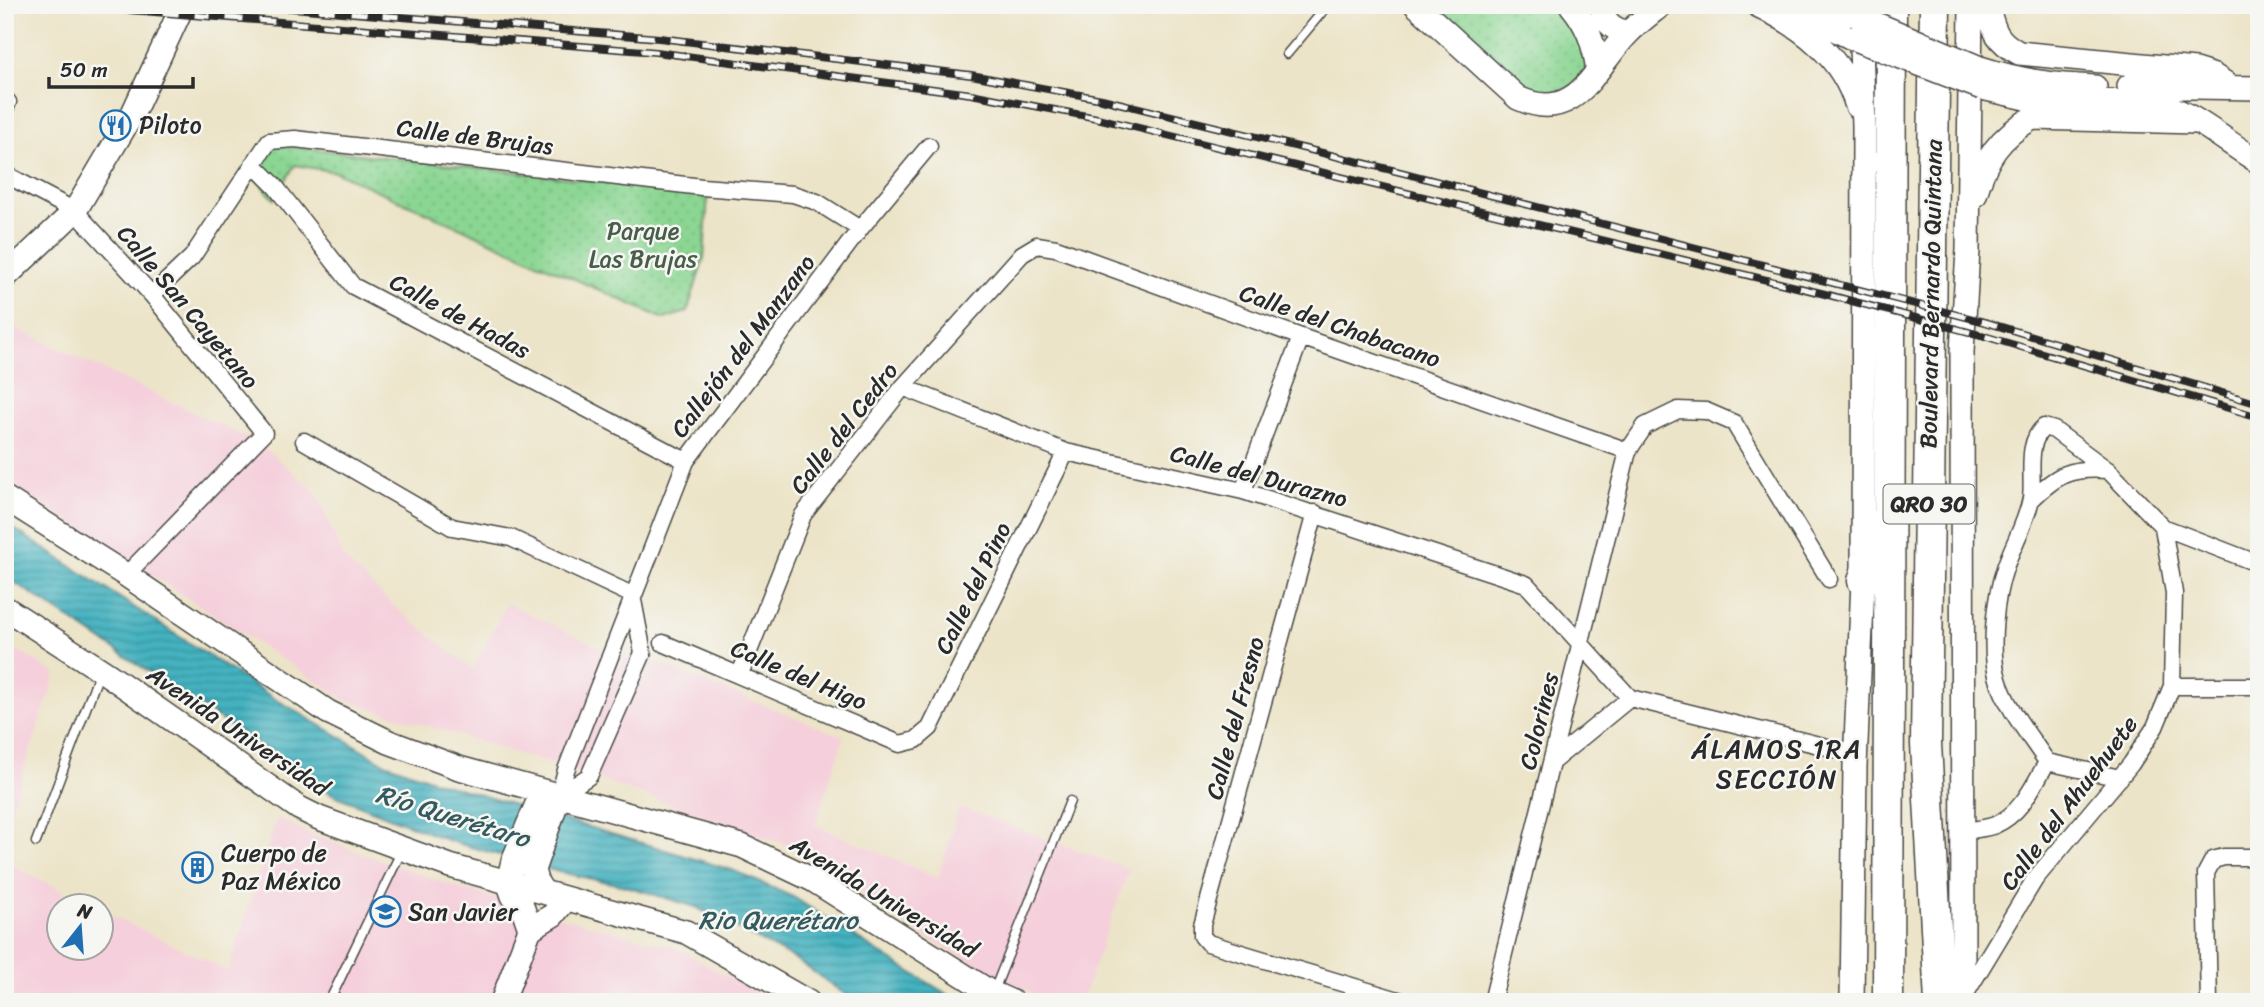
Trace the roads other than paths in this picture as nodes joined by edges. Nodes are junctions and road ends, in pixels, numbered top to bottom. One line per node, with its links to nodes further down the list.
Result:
1 (183, 5): 27 (main road)
2 (1328, 5): 16 (lane)
3 (1416, 5): 17 (main road)
4 (1571, 5): 17 (main road)
5 (1602, 5): 15 (main road)
6 (1661, 5): 15 (main road)
7 (1757, 5): 22 (main road)
8 (1785, 5): 18 (main road, bridge)
9 (1833, 5): 14 (main road)
10 (1891, 5): 35 (highway, Boulevard Bernardo Quintana / QRO 30)
11 (1935, 5): 74 (highway, Boulevard Bernardo Quintana / QRO 30)
12 (1971, 5): 30 (main road, Boulevard Bernardo Quintana)
13 (1987, 5): 19 (main road)
14 (1857, 10): 18 (main road, bridge); 22 (main road)
15 (1628, 33): 17 (main road)
16 (1287, 54)
17 (1598, 70)
18 (1981, 78): 19 (main road); 21 (main road)
19 (2231, 87): 20 (main road)
20 (2259, 88)
21 (2198, 122): 24 (main road); 30 (main road)
22 (1864, 126): 49 (main road)
23 (929, 146): 28 (street, Callejón del Manzano)
24 (2259, 162)
25 (253, 164): 28 (street, Calle de Brujas); 32 (street, Calle de Brujas); 39 (street, Calle de Hadas)
26 (5, 174): 27 (street, Calle San Cayetano)
27 (75, 211): 31 (main road); 32 (street, Calle San Cayetano)
28 (860, 229): 39 (street, Callejón del Manzano)
29 (1037, 245): 33 (street, Calle del Chabacano); 34 (street, Calle del Cedro)
30 (1968, 250): 66 (main road, Boulevard Bernardo Quintana)
31 (5, 277)
32 (152, 295): 47 (street, Calle San Cayetano)
33 (1301, 337): 37 (street, Calle del Chabacano); 41 (street)
34 (903, 387): 38 (street, Calle del Durazno); 55 (street, Calle del Cedro)
35 (1889, 415): 49 (highway); 81 (highway, Boulevard Bernardo Quintana / QRO 30)
36 (304, 441): 50 (street)
37 (1628, 451): 48 (street); 53 (street, Colorines)
38 (1066, 452): 41 (street, Calle del Durazno); 59 (street, Calle del Pino)
39 (686, 461): 50 (street, Callejón del Manzano)
40 (2109, 471): 43 (street); 43 (street); 45 (street)
41 (1242, 491): 44 (street, Calle del Durazno)
42 (5, 498): 47 (main road, Avenida Universidad)
43 (2031, 500): 62 (street)
44 (1315, 513): 53 (street, Calle del Durazno); 78 (street, Calle del Fresno)
45 (2163, 527): 46 (street); 57 (street, Calle del Ahuehuete)
46 (2259, 564)
47 (126, 575): 65 (main road, Avenida Universidad)
48 (1829, 579)
49 (1863, 581): 60 (main road)
50 (632, 595): 65 (street, Callejón del Manzano); 65 (street)
51 (5, 608): 54 (main road, Avenida Universidad)
52 (663, 643): 55 (street, Calle del Higo)
53 (1581, 643): 58 (street, Calle del Durazno); 61 (street, Colorines)
54 (101, 670): 67 (lane); 68 (main road, Avenida Universidad)
55 (740, 674): 59 (street, Calle del Higo)
56 (2259, 685): 57 (street)
57 (2172, 686): 63 (street, Calle del Ahuehuete)
58 (1630, 698): 60 (street); 61 (street)
59 (916, 740)
60 (1855, 754): 80 (main road)
61 (1553, 761): 79 (street, Colorines)
62 (2047, 762): 63 (street); 66 (street)
63 (2120, 778): 74 (street, Calle del Ahuehuete)
64 (1070, 801): 73 (lane)
65 (541, 803): 70 (main road); 73 (main road, Avenida Universidad)
66 (1963, 831): 74 (main road, Boulevard Bernardo Quintana)
67 (36, 842)
68 (402, 848): 70 (main road, Avenida Universidad); 75 (lane)
69 (2259, 857): 82 (street)
70 (518, 870): 71 (main road, Avenida Universidad); 72 (main road)
71 (566, 899): 72 (main road); 77 (main road, Avenida Universidad)
72 (530, 929): 76 (main road)
73 (1002, 997)
74 (1955, 1001)
75 (329, 1002)
76 (502, 1002)
77 (808, 1002)
78 (1405, 1002)
79 (1492, 1002)
80 (1852, 1002)
81 (1888, 1002)
82 (2209, 1002)

